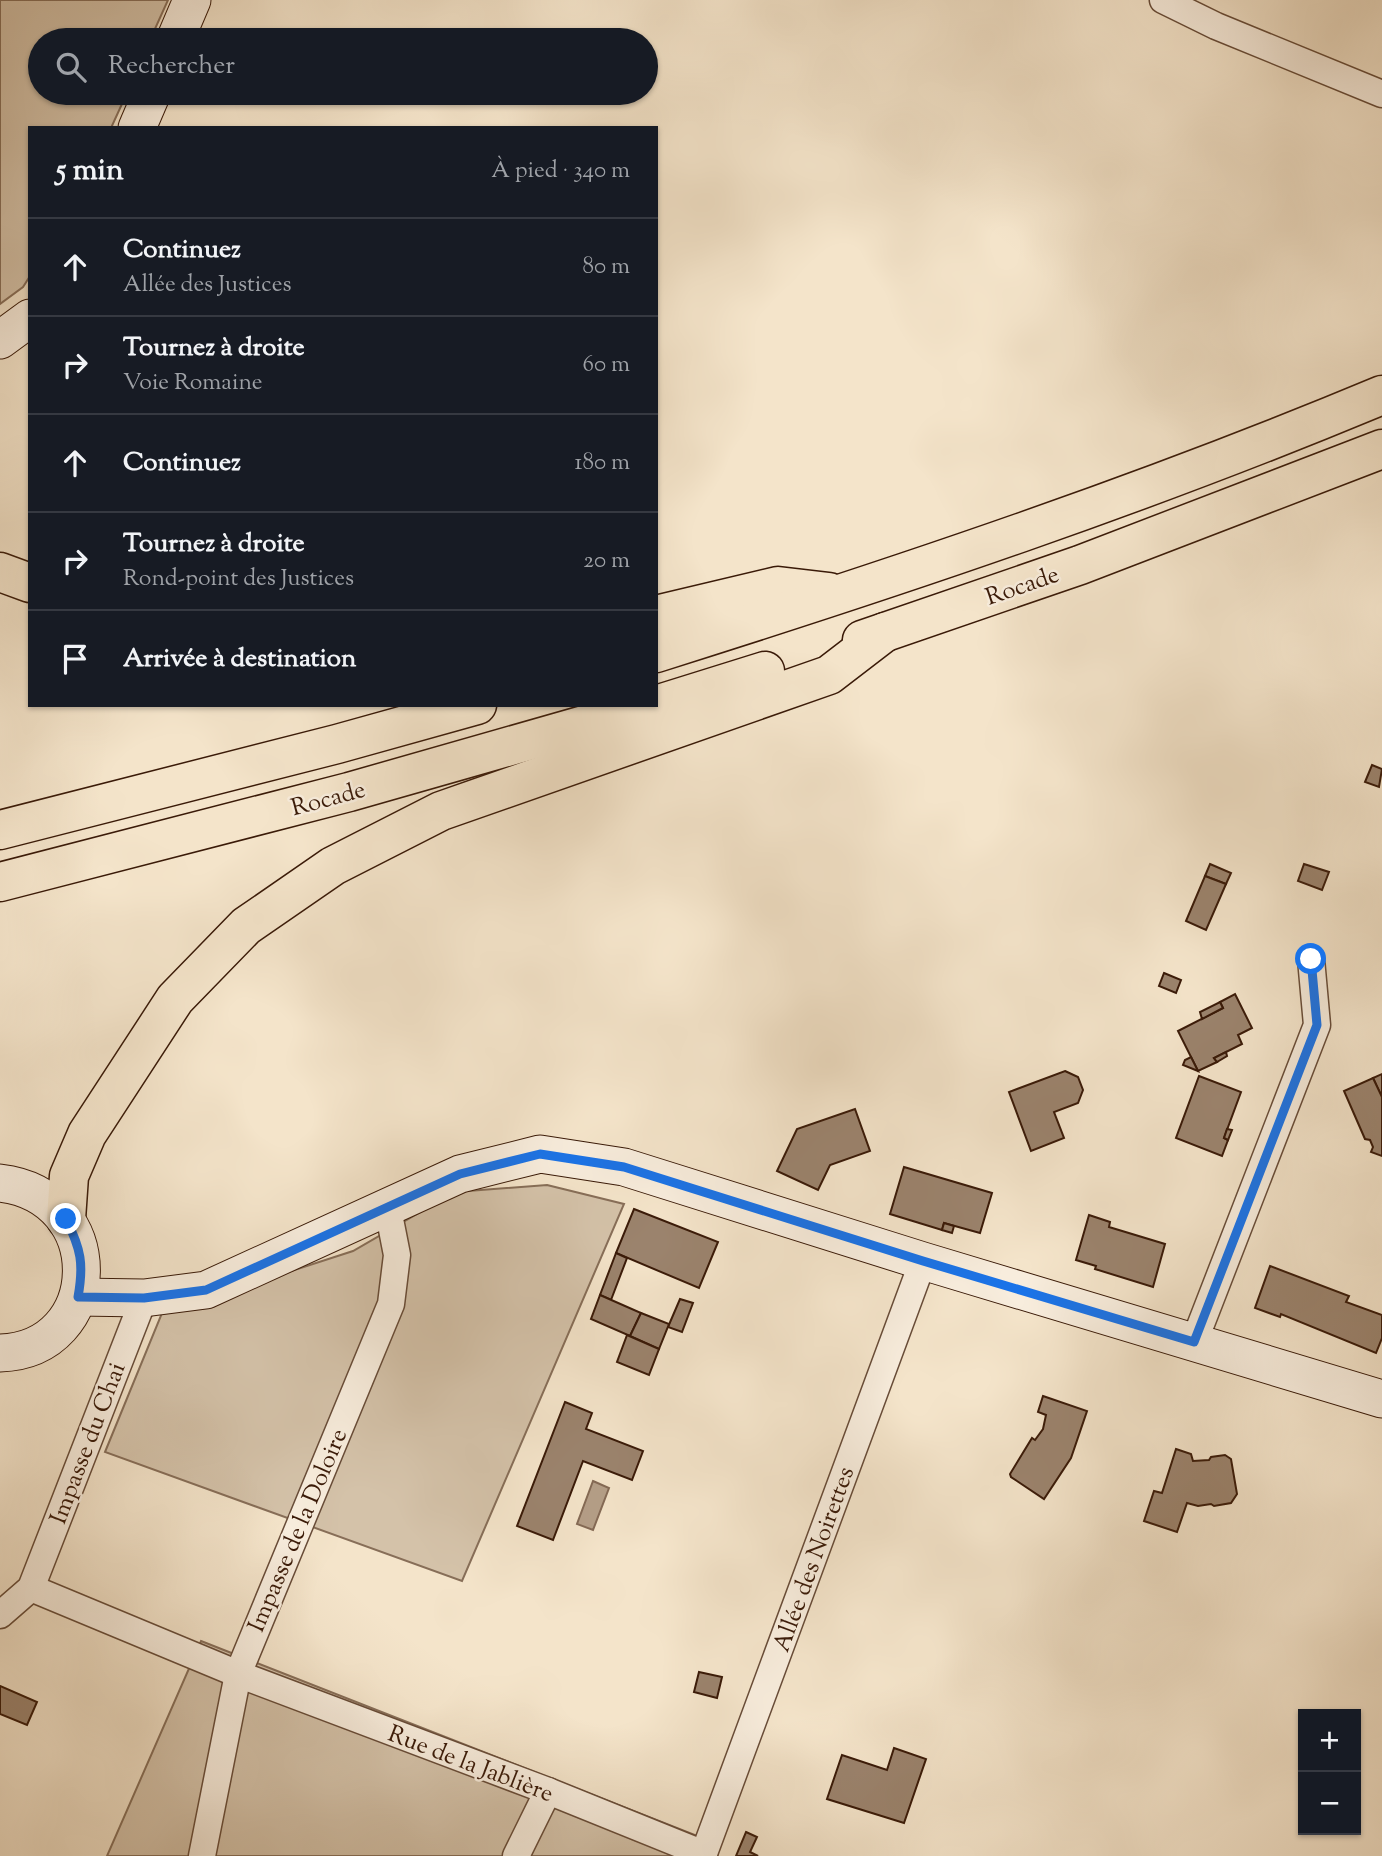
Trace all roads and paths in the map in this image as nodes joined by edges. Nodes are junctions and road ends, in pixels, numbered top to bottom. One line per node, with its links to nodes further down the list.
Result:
1 (192, 0): 3 (street)
2 (1163, 0): 4 (street)
3 (180, 28)
4 (1382, 94)
5 (147, 105): 6 (street)
6 (138, 126)
7 (28, 320): 8 (street)
8 (0, 340)
9 (1382, 395): 13 (highway)
10 (1382, 449): 15 (highway, Rocade)
11 (0, 572): 12 (highway)
12 (28, 582)
13 (842, 593): 14 (highway); 16 (highway)
14 (658, 615)
15 (885, 632): 17 (highway, Rocade); 25 (highway)
16 (658, 652)
17 (658, 704)
18 (470, 707): 20 (highway)
19 (648, 707): 21 (highway, Rocade)
20 (0, 830)
21 (0, 882)
22 (1311, 959): 29 (street)
23 (0, 1183): 25 (street)
24 (388, 1209): 26 (street); 28 (street); 34 (street, Impasse de la Doloire)
25 (66, 1219): 27 (street)
26 (923, 1261): 29 (street); 36 (street, Allée des Noirettes)
27 (78, 1297): 28 (street); 30 (street)
28 (144, 1298): 32 (street, Impasse du Chai)
29 (1194, 1342): 31 (street)
30 (0, 1353)
31 (1382, 1399)
32 (31, 1588): 33 (street, Impasse du Chai); 34 (street)
33 (0, 1615)
34 (238, 1674): 35 (street, Rue de la Jablière); 37 (street, Impasse de la Doloire)
35 (548, 1791): 36 (street, Rue de la Jablière); 38 (street)
36 (703, 1855)
37 (202, 1856)
38 (516, 1856)

